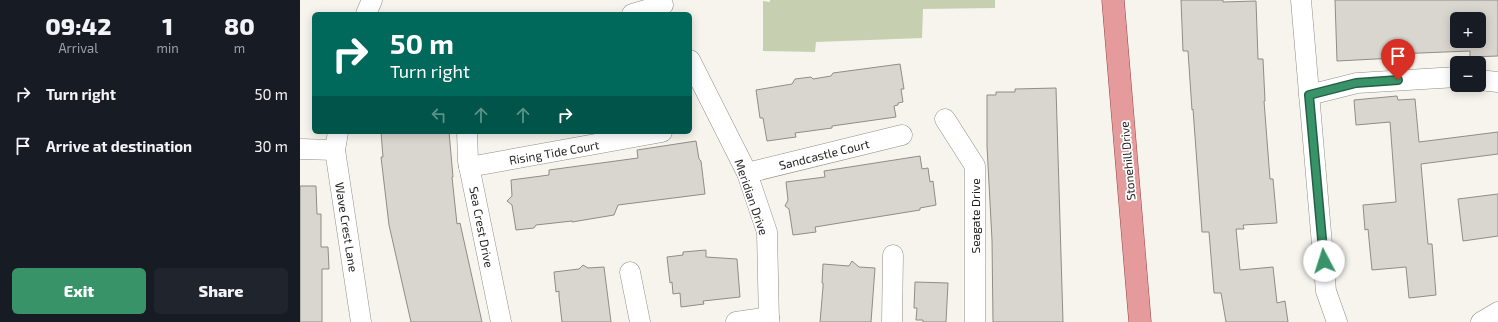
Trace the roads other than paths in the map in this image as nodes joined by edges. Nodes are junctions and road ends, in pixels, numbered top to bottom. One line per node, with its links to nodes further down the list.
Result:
1 (372, 0): 5 (street)
2 (1113, 0): 30 (main road, Stonehill Drive)
3 (1301, 0): 11 (street)
4 (664, 6): 6 (street)
5 (367, 12)
6 (640, 12)
7 (692, 64): 19 (street, Meridian Drive)
8 (1450, 77): 11 (street)
9 (1486, 81): 10 (street)
10 (1498, 82)
11 (1309, 95): 31 (street)
12 (945, 119): 29 (street, Seagate Drive)
13 (467, 134): 18 (street, Sea Crest Drive)
14 (651, 134): 18 (street, Rising Tide Court)
15 (902, 135): 19 (street, Sandcastle Court)
16 (336, 141): 17 (street); 24 (street, Wave Crest Lane)
17 (300, 149)
18 (470, 168): 25 (street, Sea Crest Drive)
19 (746, 173): 23 (street, Meridian Drive)
20 (893, 256): 28 (street)
21 (630, 272): 26 (street)
22 (1498, 312): 32 (street)
23 (769, 320): 27 (street)
24 (361, 322)
25 (501, 322)
26 (640, 322)
27 (736, 322)
28 (892, 322)
29 (975, 322)
30 (1140, 322)
31 (1337, 322)
32 (1481, 322)

